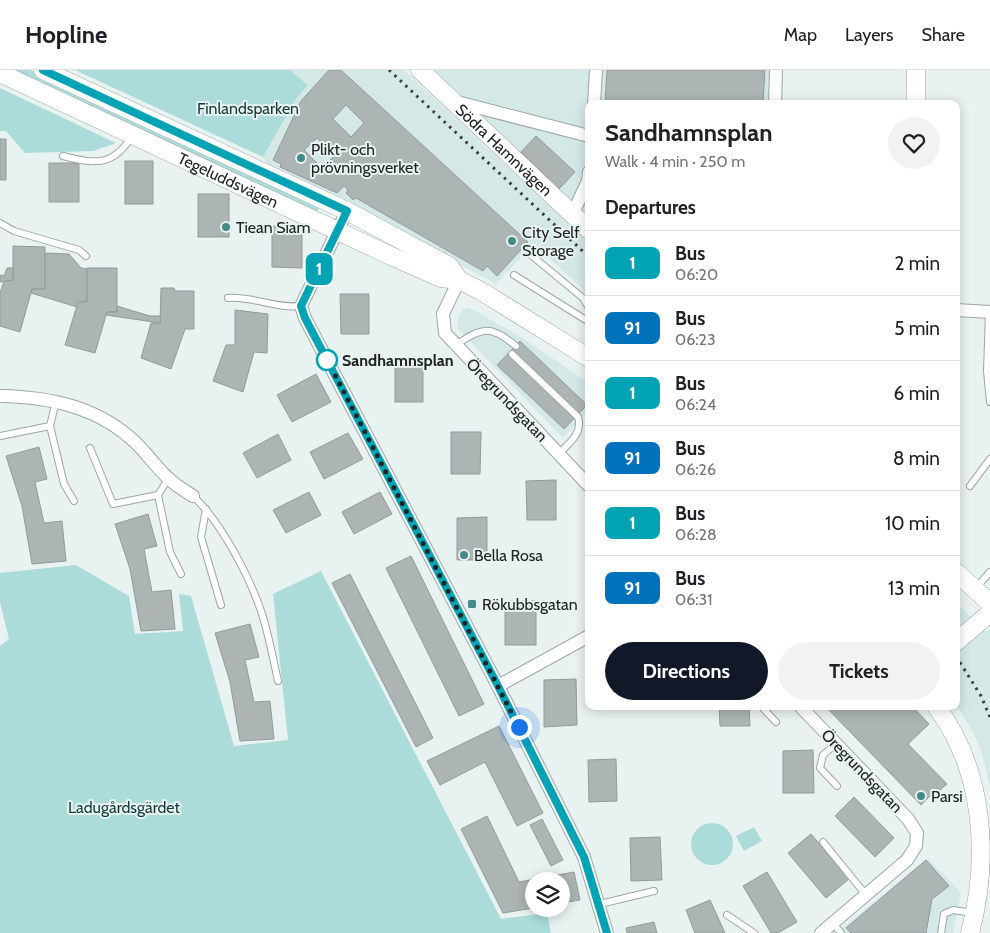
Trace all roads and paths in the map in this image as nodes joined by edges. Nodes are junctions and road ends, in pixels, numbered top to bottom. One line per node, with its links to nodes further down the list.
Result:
1 (43, 70): 15 (main road, Tegeluddsvägen)
2 (420, 70): 7 (main road, Södra Hamnvägen)
3 (596, 70): 8 (street)
4 (776, 70): 9 (street)
5 (916, 70): 10 (main road)
6 (0, 73): 11 (main road, Tegeluddsvägen)
7 (451, 100): 12 (street); 16 (main road, Södra Hamnvägen)
8 (594, 100)
9 (775, 100)
10 (916, 100)
11 (132, 135): 13 (lane); 19 (main road, Tegeluddsvägen)
12 (585, 135)
13 (63, 156)
14 (585, 187): 16 (street)
15 (347, 211): 19 (street); 23 (main road, Tegeluddsvägen)
16 (572, 214): 18 (main road, Södra Hamnvägen)
17 (0, 223): 21 (lane)
18 (585, 226)
19 (337, 230): 23 (main road, Tegeluddsvägen); 26 (street)
20 (531, 255): 25 (lane)
21 (86, 256)
22 (514, 275): 29 (lane)
23 (459, 280): 30 (street, Öregrundsgatan); 32 (main road, Tegeluddsvägen)
24 (228, 298): 26 (lane)
25 (585, 301)
26 (301, 306): 59 (street)
27 (960, 310): 28 (street)
28 (989, 312): 36 (lane)
29 (585, 319)
30 (455, 346): 31 (lane); 40 (street, Öregrundsgatan)
31 (516, 346)
32 (585, 353)
33 (512, 354): 40 (lane)
34 (0, 396): 35 (street)
35 (56, 401): 37 (lane); 42 (street)
36 (990, 402)
37 (50, 426): 38 (lane); 47 (lane)
38 (0, 436)
39 (90, 448): 45 (lane)
40 (558, 454): 43 (street, Öregrundsgatan)
41 (990, 459): 44 (lane)
42 (168, 479): 45 (lane); 46 (street)
43 (585, 482)
44 (970, 486)
45 (158, 495): 50 (lane)
46 (193, 496): 48 (lane)
47 (74, 501)
48 (206, 509): 54 (lane); 58 (lane)
49 (990, 572): 52 (lane)
50 (181, 574)
51 (960, 576): 52 (main road)
52 (975, 589): 53 (main road)
53 (990, 603)
54 (221, 605)
55 (985, 618): 57 (main road)
56 (585, 638): 59 (street)
57 (960, 639)
58 (278, 681)
59 (498, 686): 69 (street)
60 (764, 710): 63 (lane)
61 (804, 710): 64 (street, Öregrundsgatan)
62 (939, 710): 70 (main road)
63 (776, 722)
64 (836, 744): 65 (lane); 68 (street, Öregrundsgatan)
65 (837, 786)
66 (823, 842): 68 (lane)
67 (654, 891): 69 (lane)
68 (866, 895): 72 (street)
69 (600, 904): 73 (street)
70 (975, 913): 76 (lane); 77 (main road)
71 (728, 915): 74 (lane)
72 (837, 928): 75 (street)
73 (607, 933)
74 (754, 933)
75 (821, 933)
76 (941, 933)
77 (970, 933)

